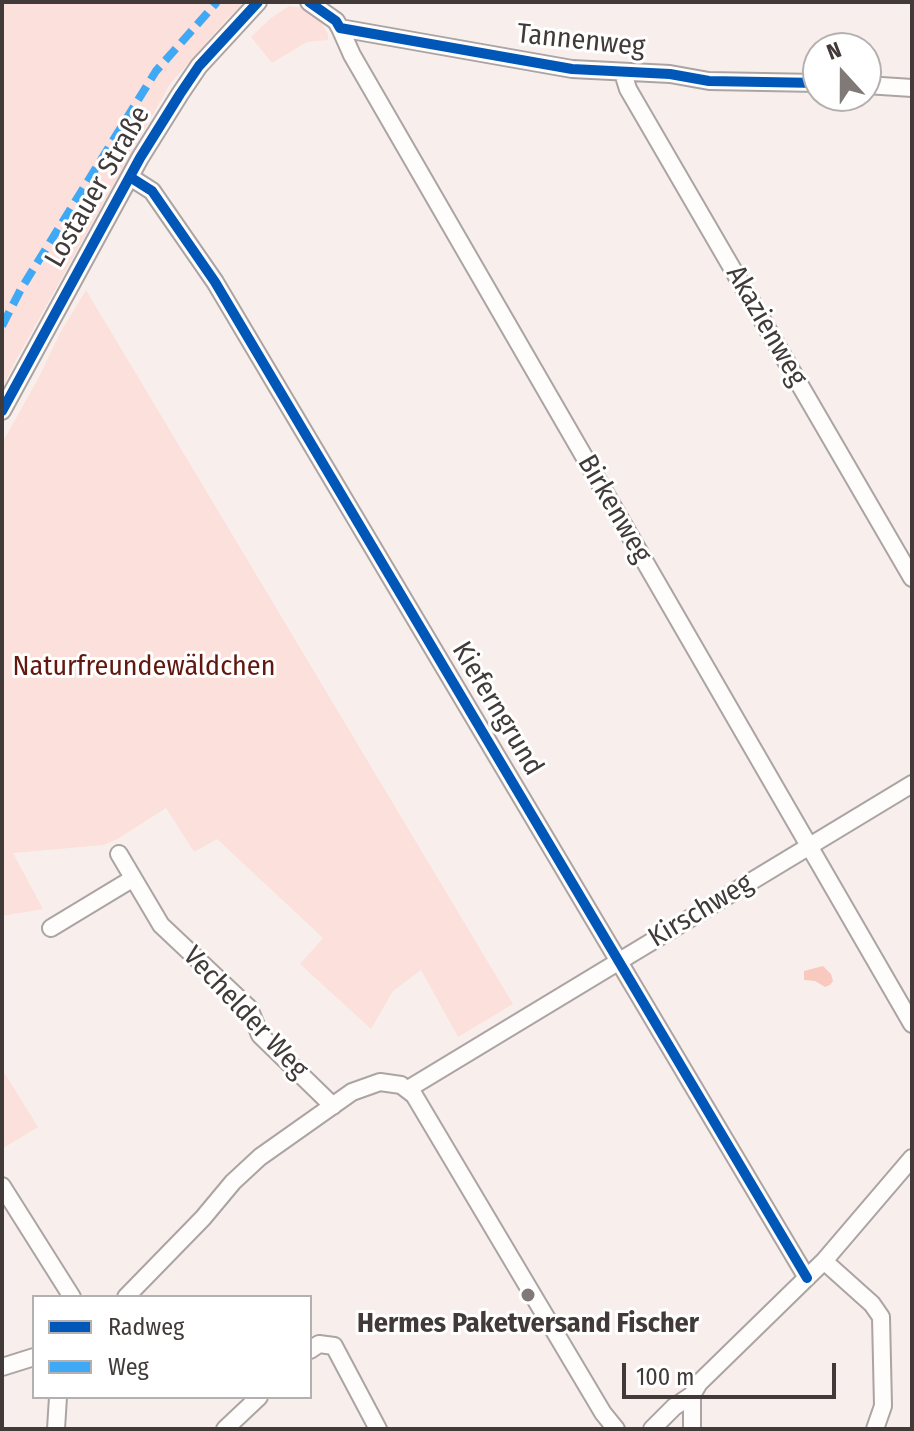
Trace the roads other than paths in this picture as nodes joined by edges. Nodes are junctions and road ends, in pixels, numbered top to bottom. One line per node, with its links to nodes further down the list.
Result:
1 (258, 2): 8 (street, Lostauer Straße)
2 (309, 2): 3 (street, Birkenweg)
3 (340, 28): 4 (street, Tannenweg); 12 (street, Birkenweg)
4 (623, 73): 5 (street, Tannenweg); 10 (street, Akazienweg)
5 (802, 83)
6 (882, 86): 7 (street)
7 (912, 88)
8 (130, 177): 9 (street, Lostauer Straße); 16 (street, Kieferngrund)
9 (2, 411)
10 (912, 578)
11 (912, 784): 12 (street, Kirschweg)
12 (809, 846): 16 (street, Kirschweg); 17 (street, Birkenweg)
13 (119, 854): 14 (street, Vechelder Weg)
14 (132, 879): 15 (street); 19 (street, Vechelder Weg)
15 (51, 928)
16 (618, 960): 18 (street, Kirschweg); 23 (street, Kieferngrund)
17 (912, 1024)
18 (408, 1089): 19 (street); 35 (street)
19 (333, 1106): 25 (street)
20 (912, 1158): 22 (street)
21 (2, 1186): 24 (street)
22 (824, 1261): 23 (street); 38 (street)
23 (807, 1278): 29 (street)
24 (71, 1295)
25 (128, 1295)
26 (312, 1349): 34 (street)
27 (32, 1358): 28 (street)
28 (2, 1367)
29 (692, 1395): 36 (street); 37 (street)
30 (58, 1399): 32 (street)
31 (257, 1399): 33 (street)
32 (56, 1429)
33 (225, 1429)
34 (378, 1429)
35 (616, 1429)
36 (652, 1429)
37 (692, 1429)
38 (875, 1429)

